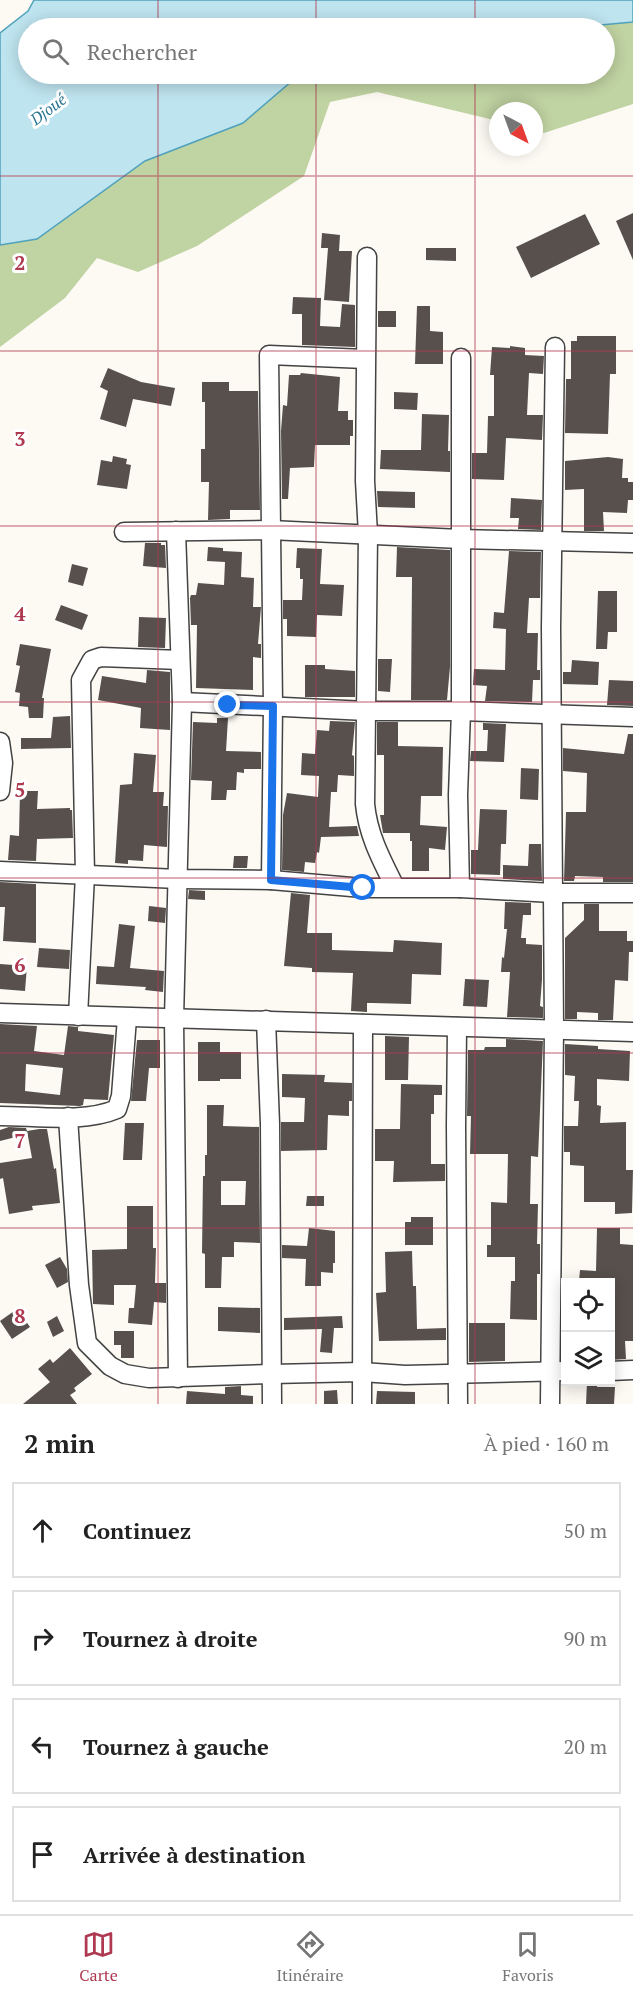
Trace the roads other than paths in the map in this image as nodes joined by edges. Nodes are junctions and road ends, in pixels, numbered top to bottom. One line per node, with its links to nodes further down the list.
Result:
1 (367, 257): 4 (street)
2 (555, 347): 10 (street)
3 (461, 358): 9 (street)
4 (365, 359): 5 (street); 8 (street)
5 (270, 530): 6 (street); 8 (street); 14 (street)
6 (176, 531): 7 (street); 12 (street)
7 (124, 532)
8 (368, 534): 9 (street); 15 (street)
9 (460, 539): 10 (street); 16 (street)
10 (553, 542): 11 (street); 17 (street)
11 (633, 543)
12 (180, 660): 13 (street); 22 (street)
13 (182, 702): 14 (street); 23 (street)
14 (273, 706): 15 (street); 24 (street)
15 (366, 711): 16 (street); 25 (street)
16 (461, 711): 17 (street); 26 (street)
17 (551, 714): 18 (street); 27 (street)
18 (633, 717)
19 (0, 742): 20 (street)
20 (0, 792)
21 (0, 871): 22 (street)
22 (85, 875): 23 (street); 30 (street)
23 (178, 879): 24 (street); 32 (street)
24 (271, 880): 25 (street)
25 (395, 887): 26 (street)
26 (460, 888): 27 (street)
27 (552, 893): 28 (street); 36 (street)
28 (633, 894)
29 (0, 1013): 30 (street)
30 (78, 1016): 31 (street)
31 (127, 1018): 32 (street); 39 (street)
32 (174, 1019): 33 (street); 46 (street)
33 (266, 1020): 34 (street); 44 (street)
34 (363, 1024): 35 (street); 43 (street)
35 (457, 1027): 36 (street); 45 (street)
36 (554, 1029): 37 (street); 41 (street)
37 (633, 1032)
38 (0, 1116): 39 (street)
39 (68, 1117): 46 (street)
40 (633, 1370): 42 (street)
41 (558, 1371): 45 (street); 50 (street)
42 (615, 1371)
43 (362, 1372): 44 (street); 45 (street); 48 (street)
44 (272, 1374): 46 (street); 47 (street)
45 (459, 1374): 49 (street)
46 (178, 1378)
47 (272, 1404)
48 (362, 1404)
49 (458, 1404)
50 (550, 1404)

